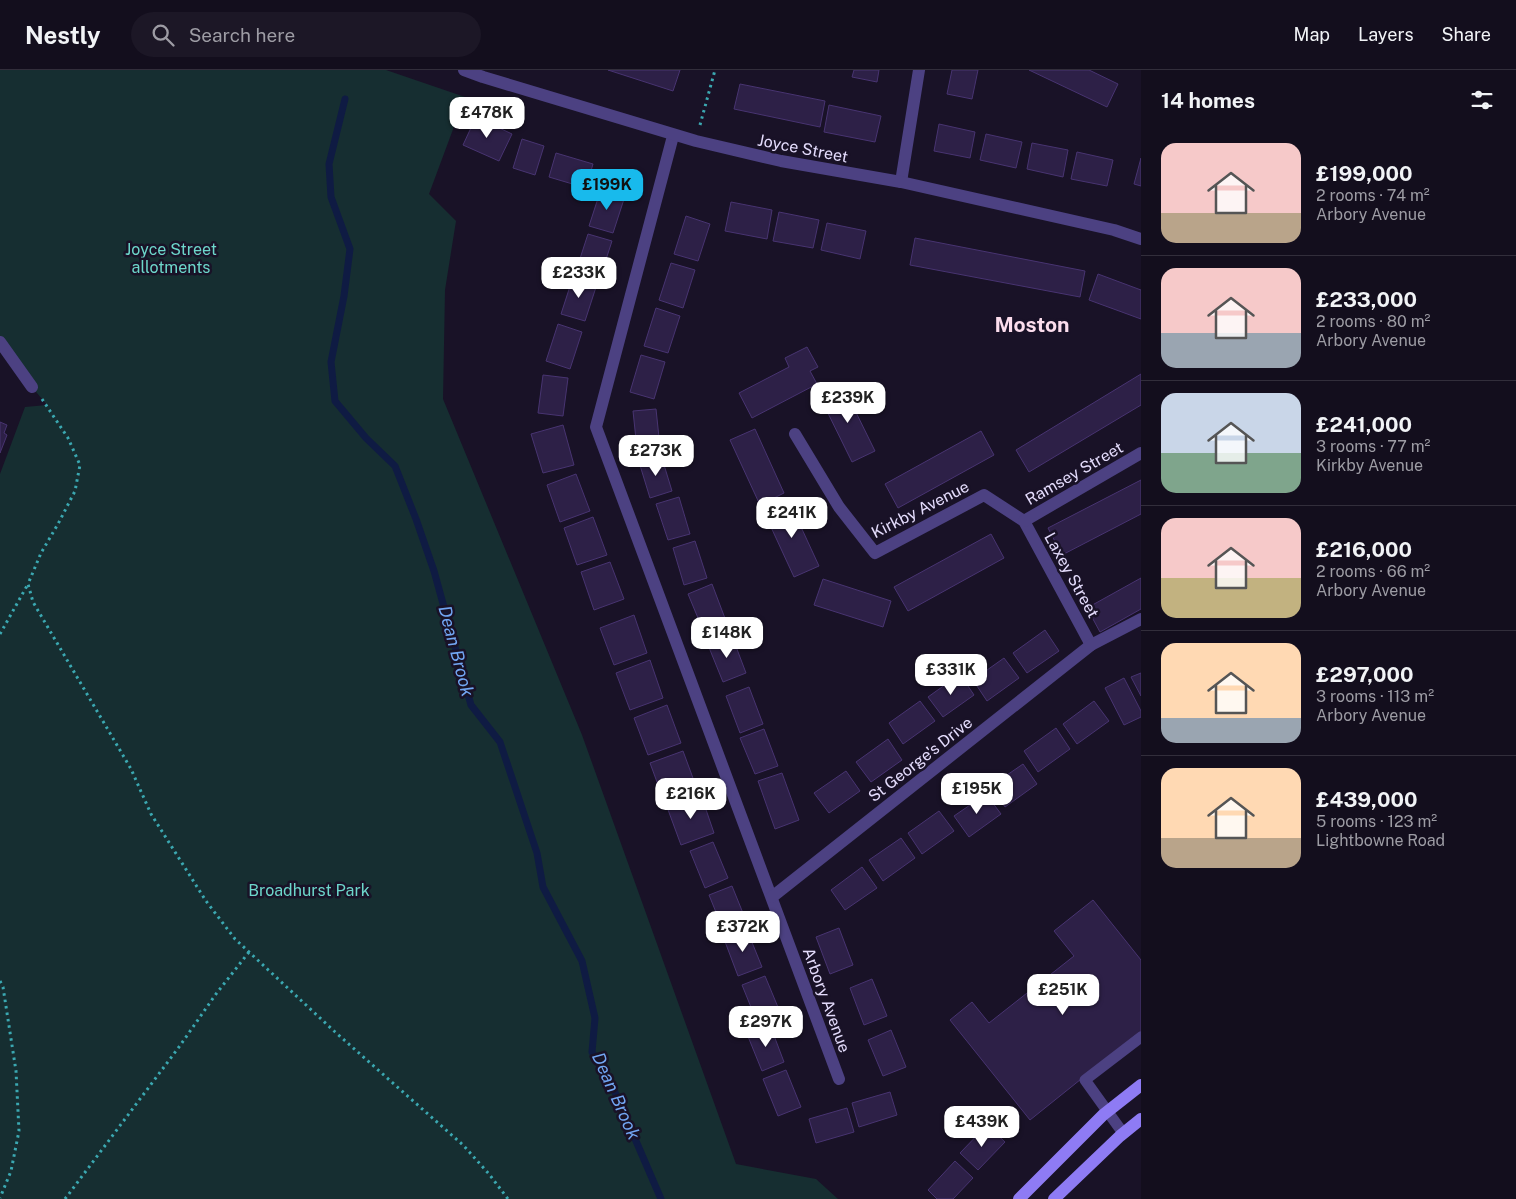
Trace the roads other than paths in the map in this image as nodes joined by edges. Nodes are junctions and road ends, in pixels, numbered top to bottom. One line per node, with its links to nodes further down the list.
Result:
1 (464, 70): 3 (street, Joyce Street)
2 (919, 70): 4 (street)
3 (673, 136): 4 (street, Joyce Street); 13 (street, Arbory Avenue)
4 (901, 182): 5 (street, Joyce Street)
5 (1141, 238)
6 (0, 342): 7 (street)
7 (32, 387)
8 (795, 434): 10 (street, Kirkby Avenue)
9 (1141, 453): 10 (street, Ramsey Street)
10 (1024, 522): 12 (street, Laxey Street)
11 (1141, 619): 12 (street, St George's Drive)
12 (1091, 645): 13 (street, St George's Drive)
13 (772, 896): 15 (street, Arbory Avenue)
14 (1141, 1037): 17 (lane)
15 (839, 1079)
16 (1141, 1085): 17 (main road)
17 (1108, 1111): 19 (lane); 20 (main road)
18 (1141, 1119): 19 (main road)
19 (1123, 1133): 21 (main road)
20 (1019, 1199)
21 (1054, 1199)

